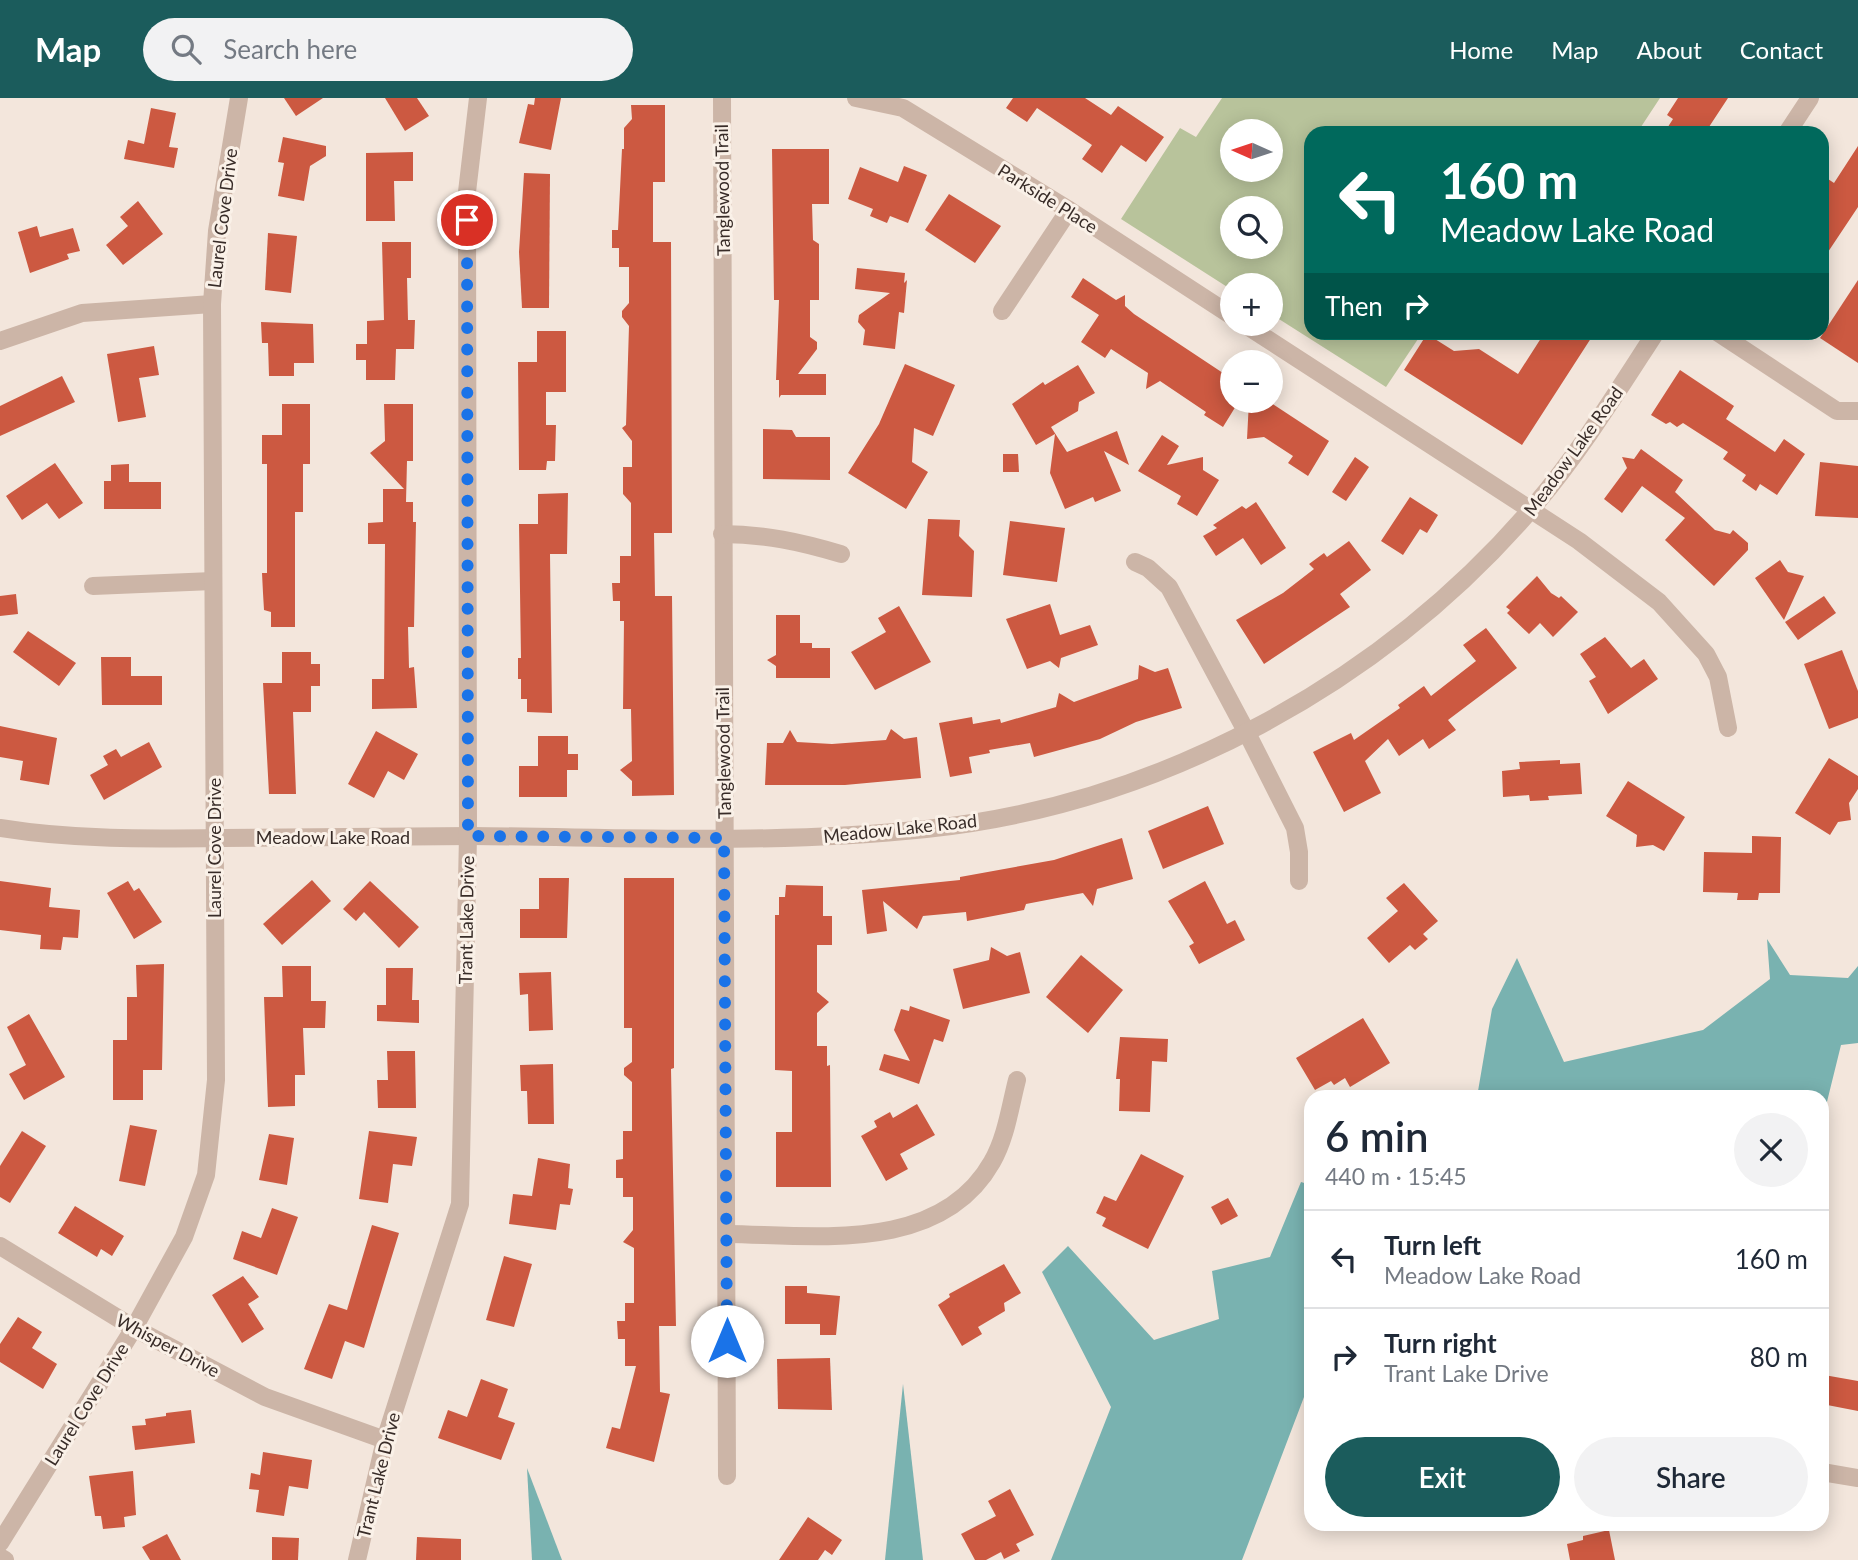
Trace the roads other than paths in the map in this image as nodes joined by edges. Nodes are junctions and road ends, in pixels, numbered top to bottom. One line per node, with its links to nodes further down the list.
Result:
1 (239, 98): 8 (street, Laurel Cove Drive)
2 (478, 98): 25 (street, Trant Lake Drive)
3 (722, 98): 17 (street, Tanglewood Trail)
4 (856, 98): 7 (street, Parkside Place)
5 (1810, 98): 6 (street)
6 (1792, 126)
7 (1069, 210): 9 (street, Parkside Place); 10 (street)
8 (212, 304): 14 (street); 20 (street, Laurel Cove Drive)
9 (1220, 308)
10 (1002, 311)
11 (1262, 336): 16 (street)
12 (1651, 340): 16 (street, Meadow Lake Road)
13 (1729, 340): 15 (street)
14 (0, 341)
15 (1858, 411)
16 (1530, 511): 22 (street); 23 (street, Meadow Lake Road)
17 (722, 534): 18 (street); 27 (street, Tanglewood Trail)
18 (841, 554)
19 (1135, 562): 23 (street)
20 (213, 581): 21 (street); 26 (street, Laurel Cove Drive)
21 (93, 586)
22 (1728, 728)
23 (1247, 733): 27 (street, Meadow Lake Road); 28 (street)
24 (0, 828): 26 (street, Meadow Lake Road)
25 (468, 836): 26 (street, Meadow Lake Road); 27 (street, Meadow Lake Road); 33 (street, Trant Lake Drive)
26 (214, 838): 32 (street, Laurel Cove Drive)
27 (724, 838): 30 (street, Tanglewood Trail)
28 (1298, 881)
29 (1017, 1080): 30 (street)
30 (727, 1234): 35 (street, Tanglewood Trail)
31 (0, 1247): 32 (street, Whisper Drive)
32 (134, 1328): 33 (street, Whisper Drive); 37 (street, Laurel Cove Drive)
33 (385, 1440): 40 (street, Trant Lake Drive)
34 (1829, 1473): 36 (street)
35 (727, 1475)
36 (1858, 1478)
37 (0, 1543)
38 (0, 1557): 39 (street)
39 (5, 1560)
40 (357, 1560)

